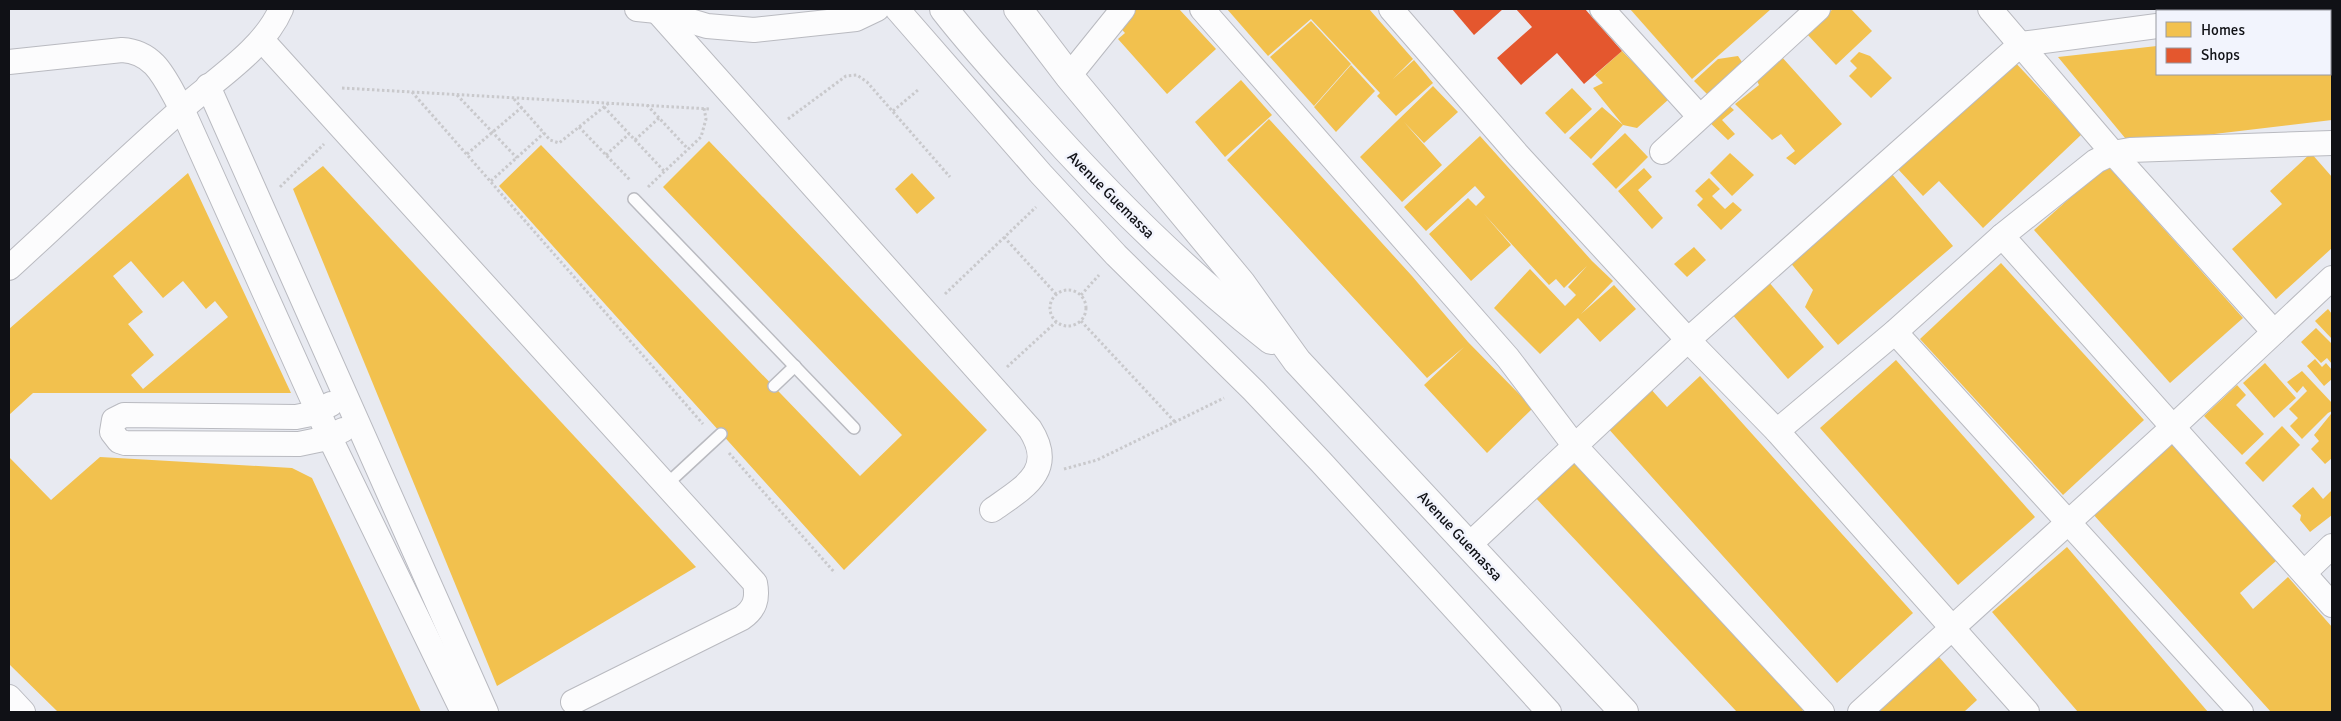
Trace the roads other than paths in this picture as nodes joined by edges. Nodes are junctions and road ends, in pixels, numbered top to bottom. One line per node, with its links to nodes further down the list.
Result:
1 (281, 9): 14 (street)
2 (652, 9): 3 (street); 44 (street)
3 (877, 9)
4 (897, 9): 56 (street)
5 (944, 9): 31 (main road, Avenue Guemassa)
6 (1018, 9): 17 (main road, Avenue Guemassa)
7 (1123, 9): 17 (street)
8 (1202, 9): 42 (street)
9 (1391, 9): 30 (street)
10 (1602, 9): 20 (street)
11 (1804, 13): 20 (street)
12 (2001, 14): 15 (street)
13 (2148, 21): 15 (street)
14 (262, 40): 18 (street); 43 (street)
15 (2021, 44): 23 (street); 30 (street)
16 (9, 62): 19 (street)
17 (1069, 76): 31 (main road, Avenue Guemassa)
18 (208, 86): 19 (street); 34 (street)
19 (182, 109): 26 (street); 35 (street)
20 (1699, 116): 22 (street)
21 (2332, 143): 23 (street)
22 (1662, 152)
23 (2113, 153): 25 (street); 29 (street)
24 (638, 195): 32 (lane)
25 (2002, 236): 28 (street); 37 (street)
26 (9, 268)
27 (2332, 278): 29 (street)
28 (1895, 332): 39 (street); 45 (street)
29 (2274, 332): 37 (street)
30 (1688, 340): 39 (street); 42 (street)
31 (1297, 360): 46 (main road, Avenue Guemassa)
32 (795, 366): 33 (lane); 38 (lane)
33 (774, 386)
34 (346, 396): 35 (street); 36 (street)
35 (318, 411): 40 (street); 40 (street)
36 (358, 422): 40 (street); 55 (street)
37 (2173, 427): 45 (street); 48 (street)
38 (854, 428)
39 (1777, 432): 50 (street)
40 (329, 436): 54 (street)
41 (719, 436): 43 (lane)
42 (1574, 445): 46 (street); 58 (street)
43 (667, 484): 52 (street)
44 (992, 510)
45 (2068, 522): 50 (street); 61 (street)
46 (1468, 545): 57 (main road, Avenue Guemassa)
47 (2332, 546): 48 (street)
48 (2304, 573): 49 (street)
49 (2332, 605)
50 (1952, 629): 59 (street); 60 (street)
51 (9, 697): 53 (street)
52 (573, 702)
53 (23, 712)
54 (463, 712)
55 (486, 712)
56 (1549, 712)
57 (1624, 712)
58 (1822, 712)
59 (1860, 712)
60 (2027, 712)
61 (2241, 712)

